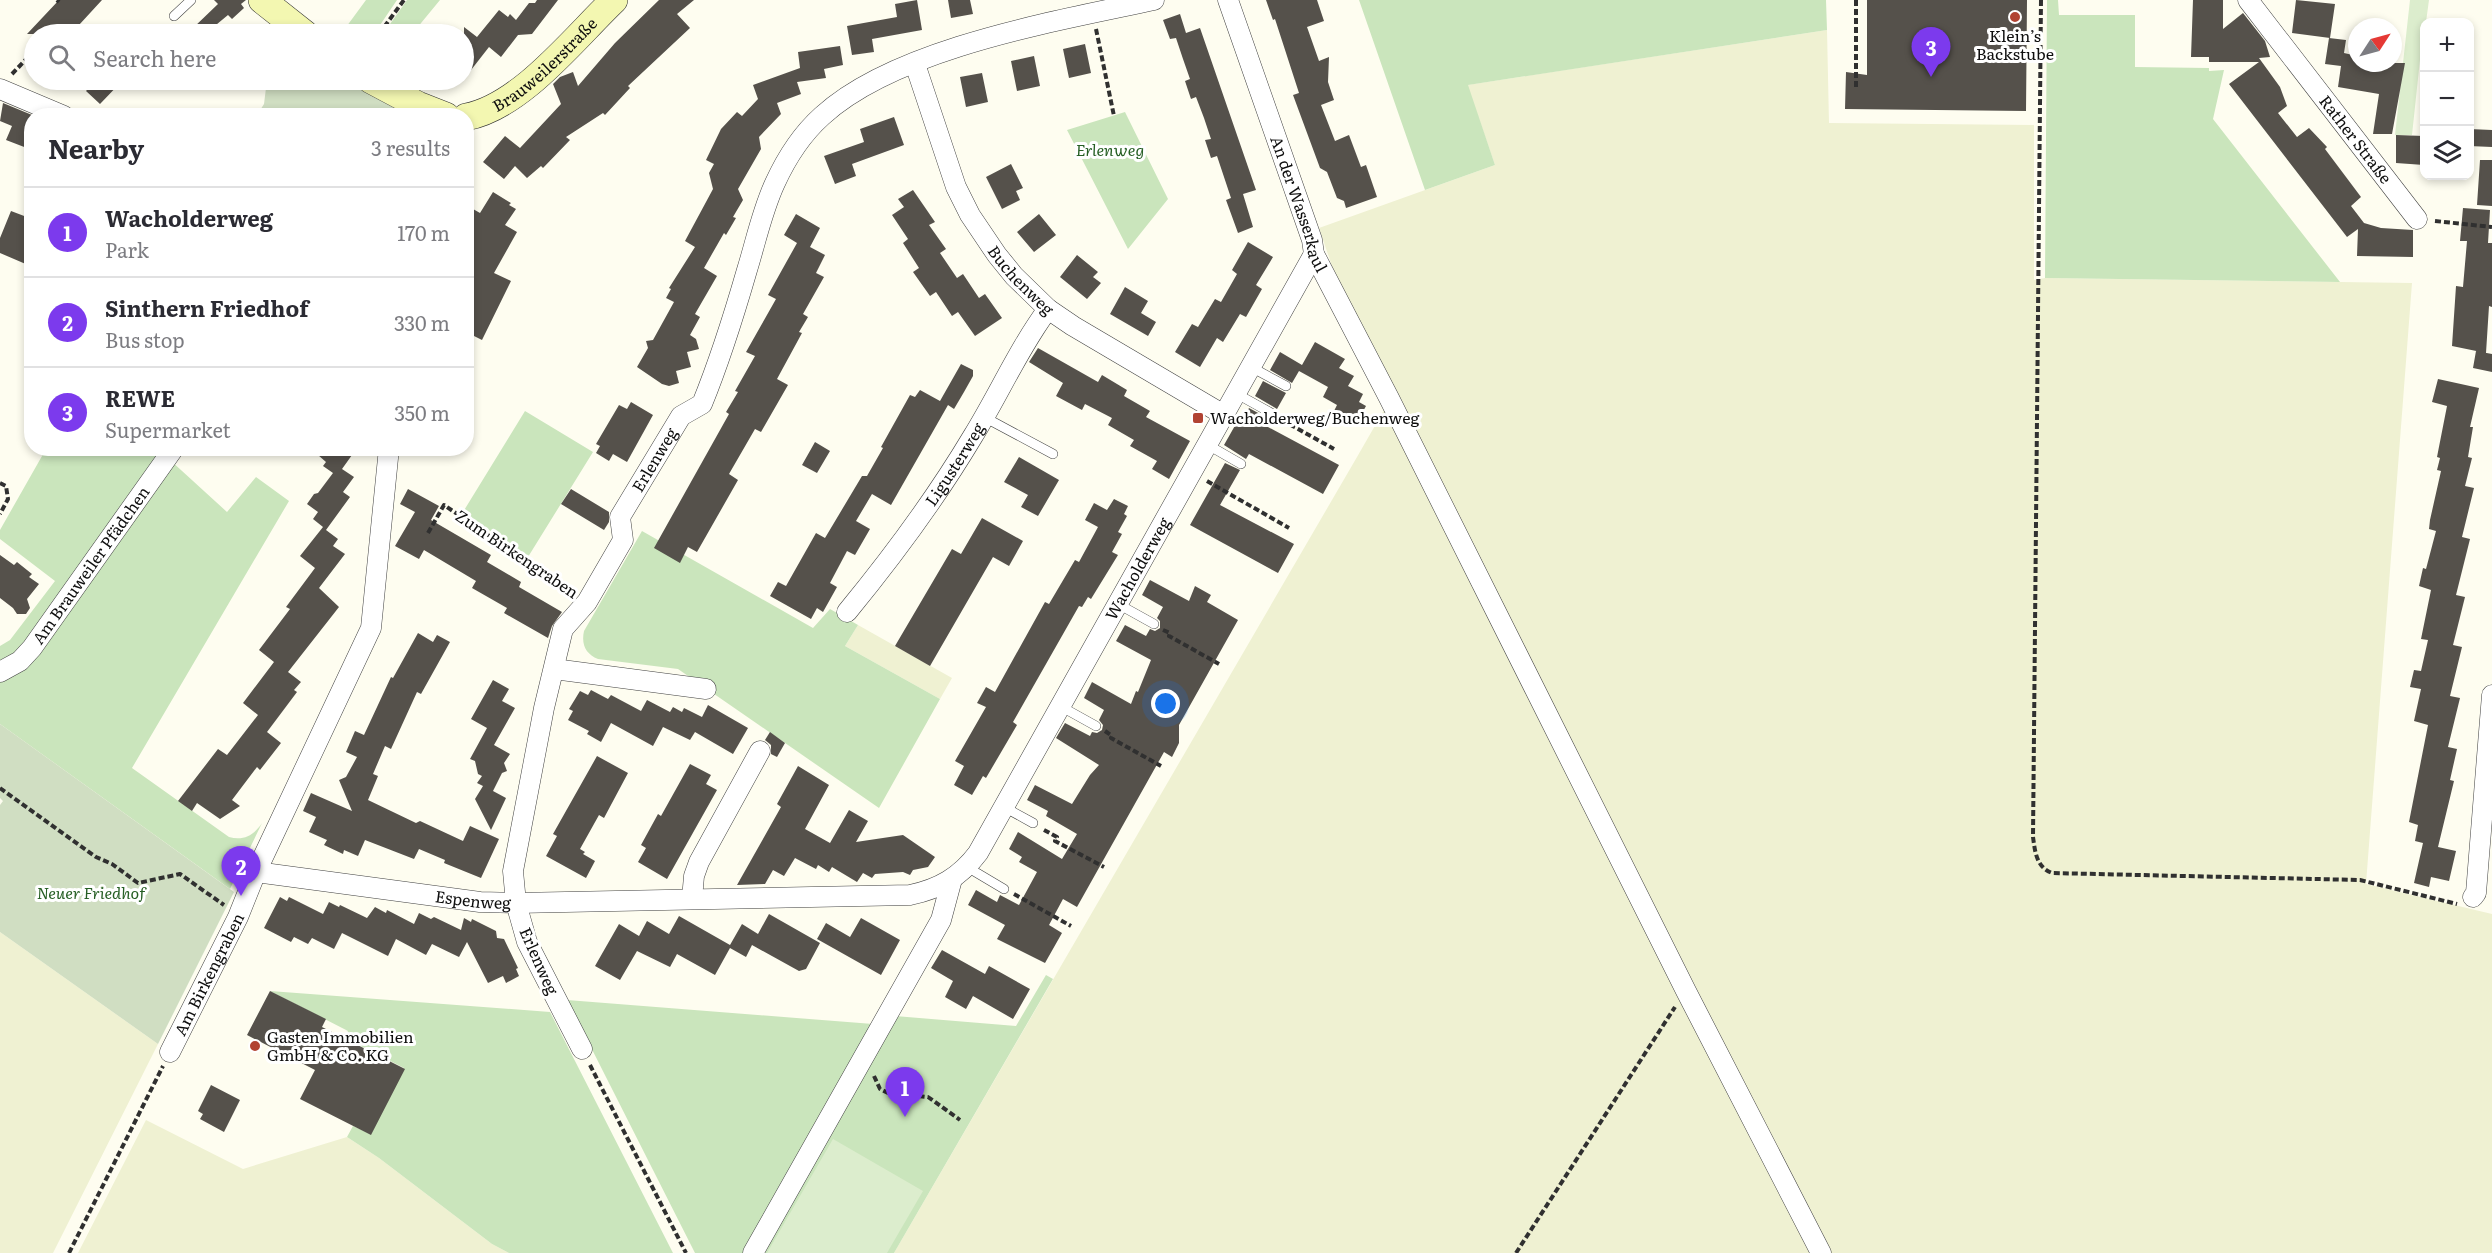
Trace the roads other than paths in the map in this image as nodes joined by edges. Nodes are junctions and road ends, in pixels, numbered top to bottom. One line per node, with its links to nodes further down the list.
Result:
1 (191, 0): 7 (lane)
2 (262, 0): 8 (street)
3 (614, 0): 14 (street, Brauweilerstraße)
4 (1154, 0): 9 (street, Erlenweg)
5 (1228, 0): 16 (street, An der Wasserkaul)
6 (2248, 0): 15 (street, Rather Straße)
7 (174, 16)
8 (292, 24)
9 (915, 64): 17 (street, Buchenweg); 32 (street, Erlenweg)
10 (3, 90): 12 (street)
11 (390, 90): 13 (street)
12 (45, 108)
13 (426, 108)
14 (474, 115)
15 (2416, 219)
16 (1314, 254): 18 (street, Wacholderweg); 51 (street, An der Wasserkaul)
17 (1048, 309): 22 (street, Buchenweg); 23 (street, Ligusterweg)
18 (1251, 367): 19 (lane); 20 (street, Wacholderweg)
19 (1286, 386)
20 (1237, 394): 21 (lane); 22 (street, Wacholderweg)
21 (1273, 414)
22 (1224, 415): 24 (street, Wacholderweg)
23 (984, 417): 25 (lane); 30 (street, Ligusterweg)
24 (1208, 445): 28 (lane); 29 (street, Wacholderweg)
25 (1053, 454)
26 (168, 456): 33 (street, Am Brauweiler Pfädchen)
27 (388, 456): 42 (street, Am Birkengraben)
28 (1241, 464)
29 (1118, 604): 31 (lane); 36 (street, Wacholderweg)
30 (847, 612)
31 (1154, 624)
32 (554, 669): 34 (street); 47 (street, Erlenweg)
33 (0, 672)
34 (706, 689)
35 (2492, 695): 39 (street)
36 (1060, 706): 37 (lane); 40 (street, Wacholderweg)
37 (1096, 726)
38 (760, 751): 46 (street)
39 (2489, 775): 45 (street)
40 (1004, 807): 41 (lane); 43 (street, Wacholderweg)
41 (1033, 823)
42 (256, 872): 47 (street, Espenweg); 49 (street, Am Birkengraben)
43 (960, 873): 44 (lane); 46 (street, Espenweg); 50 (street)
44 (1005, 889)
45 (2473, 897)
46 (692, 899): 47 (street, Espenweg)
47 (516, 903): 48 (street, Erlenweg)
48 (582, 1049)
49 (170, 1052)
50 (753, 1253)
51 (1821, 1253)

